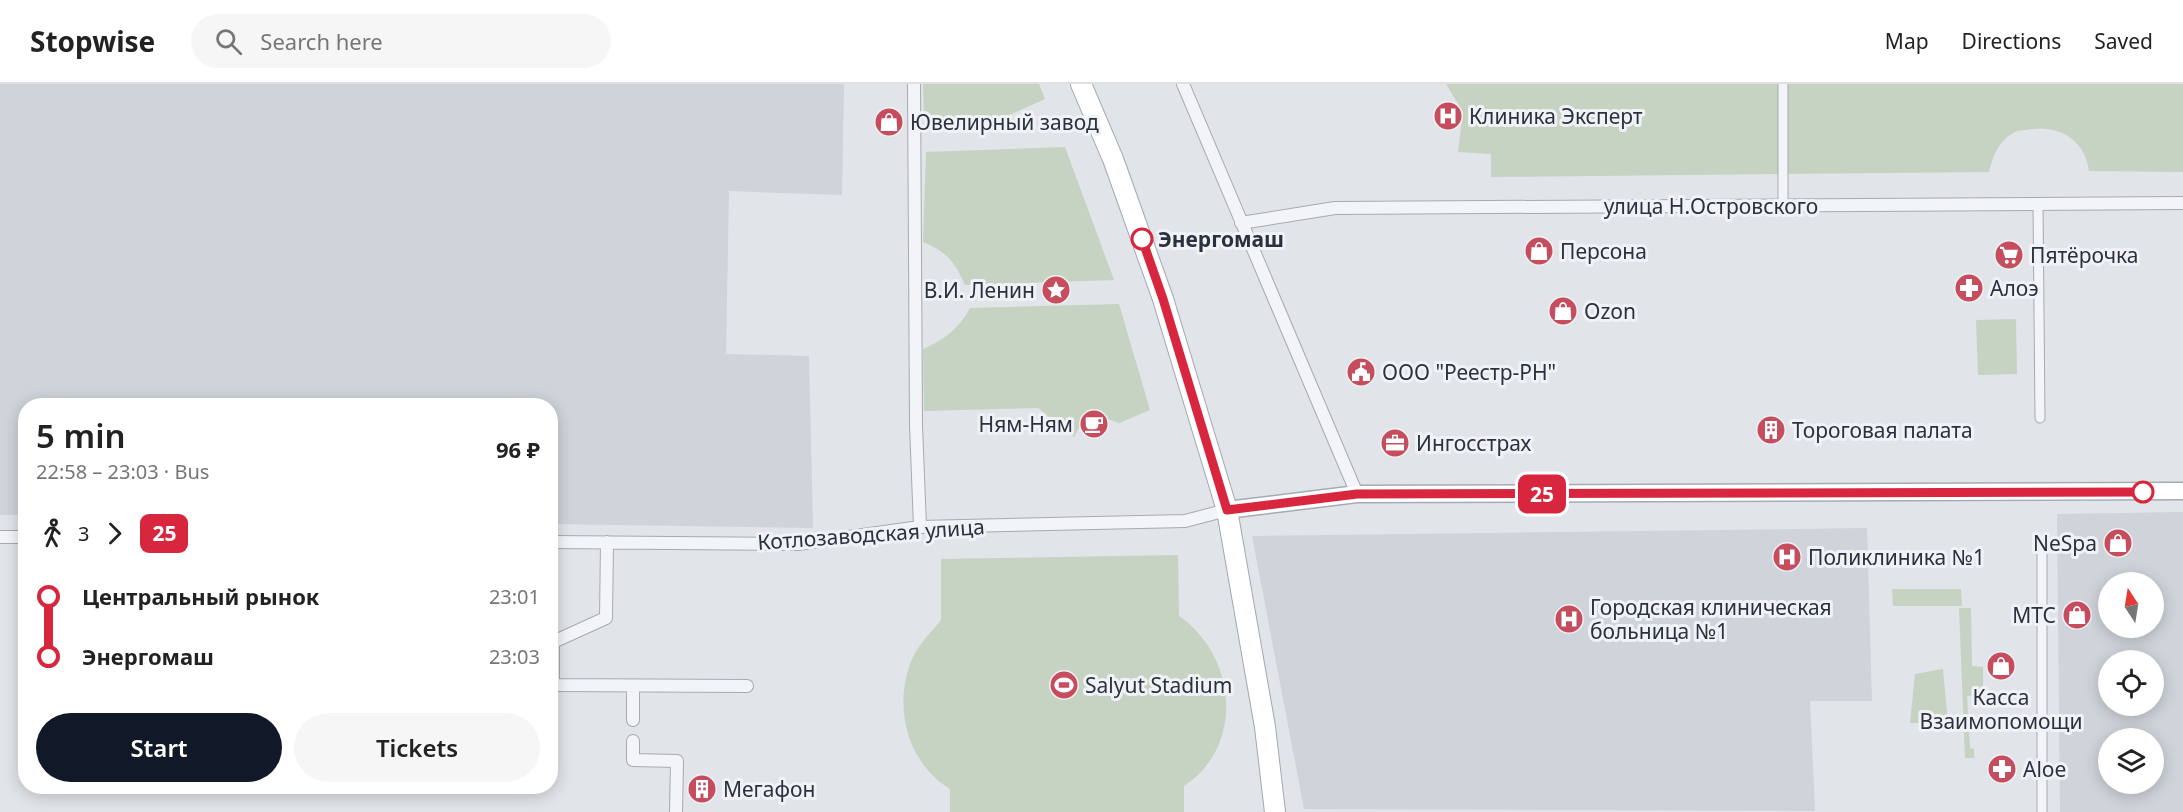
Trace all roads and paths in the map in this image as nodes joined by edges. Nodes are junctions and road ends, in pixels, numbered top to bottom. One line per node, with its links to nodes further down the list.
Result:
1 (914, 84): 13 (street)
2 (1081, 84): 12 (main road)
3 (1183, 84): 8 (street)
4 (1783, 84): 7 (street)
5 (2183, 202): 6 (street, улица Н.Островского)
6 (2038, 204): 7 (street, улица Н.Островского); 9 (street)
7 (1783, 205): 8 (street, улица Н.Островского)
8 (1240, 223): 11 (street)
9 (2040, 418)
10 (2183, 491): 11 (main road)
11 (1357, 494): 12 (main road)
12 (1225, 506): 13 (street, Котлозаводская улица); 26 (main road)
13 (920, 527): 17 (street, Котлозаводская улица)
14 (0, 537): 15 (street)
15 (18, 537)
16 (558, 542): 17 (street, Котлозаводская улица)
17 (607, 542): 19 (street)
18 (2042, 549): 27 (street)
19 (558, 640)
20 (558, 686): 21 (street)
21 (633, 686): 22 (street); 23 (street)
22 (747, 686)
23 (633, 720)
24 (633, 741): 25 (street)
25 (676, 812)
26 (1275, 812)
27 (2042, 812)

